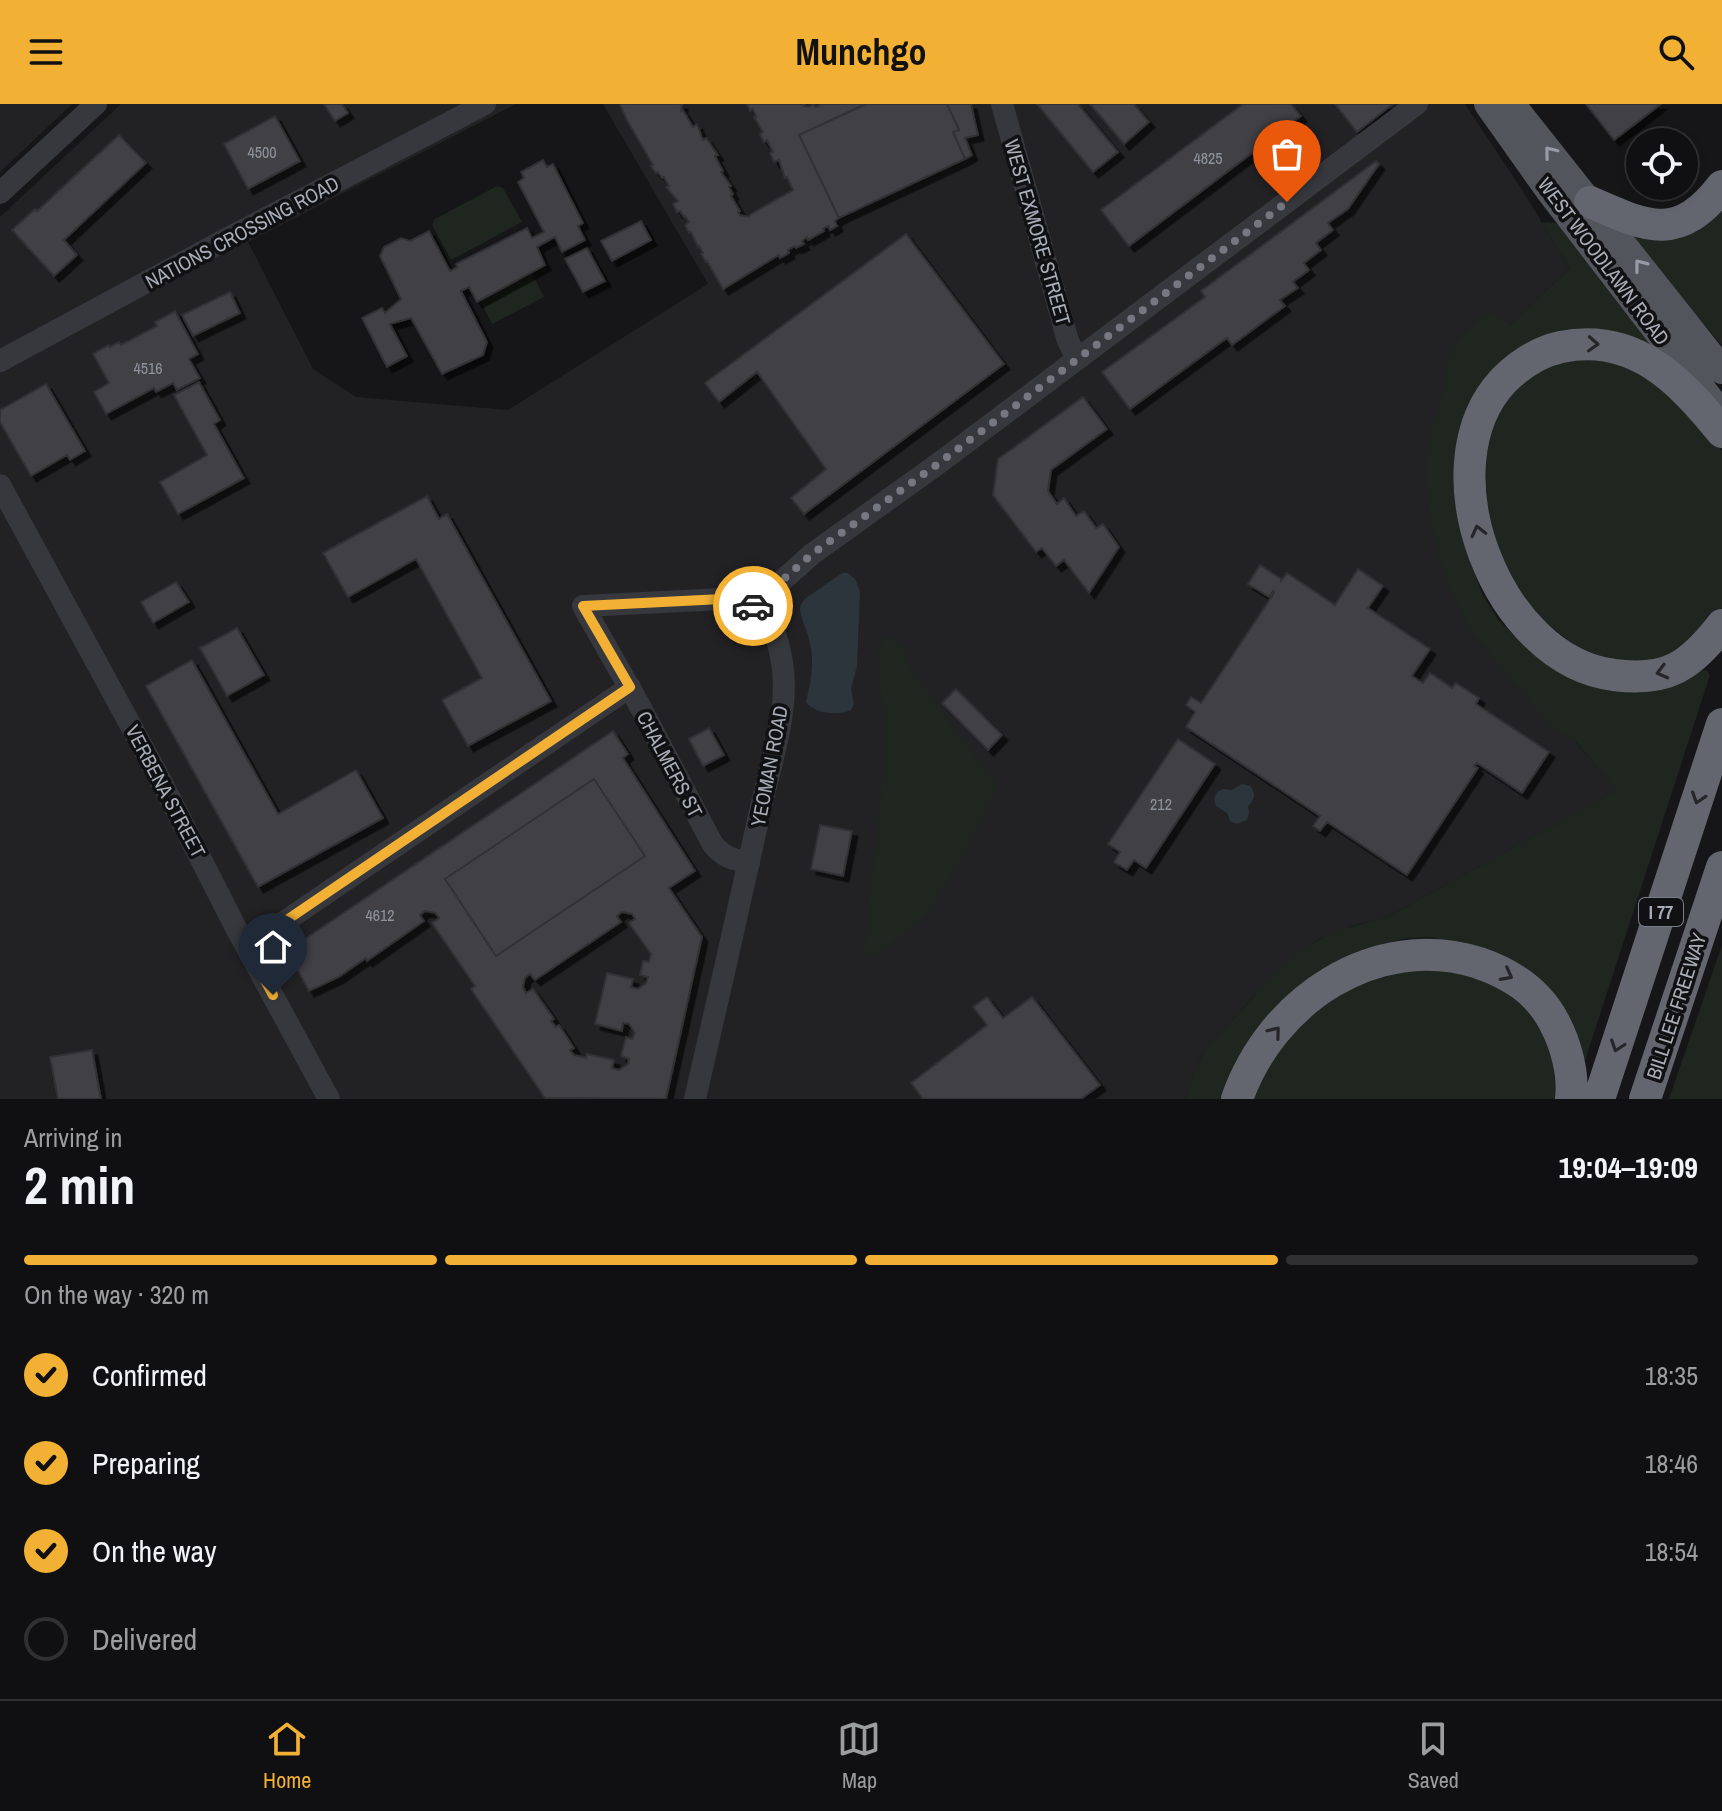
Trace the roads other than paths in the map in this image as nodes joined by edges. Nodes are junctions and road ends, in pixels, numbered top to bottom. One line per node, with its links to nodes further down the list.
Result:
1 (96, 104): 8 (street)
2 (485, 104): 11 (street, NATIONS CROSSING ROAD)
3 (1002, 104): 10 (street, WEST EXMORE STREET)
4 (1417, 104): 10 (street)
5 (1488, 104): 13 (main road, WEST WOODLAWN ROAD)
6 (1511, 104): 9 (main road, WEST WOODLAWN ROAD, one-way to 6)
7 (1722, 186): 9 (highway)
8 (0, 193)
9 (1590, 202): 12 (main road, WEST WOODLAWN ROAD, one-way to 9)
10 (1077, 359): 16 (street)
11 (0, 361)
12 (1722, 370)
13 (1722, 416)
14 (1722, 432): 17 (highway, one-way to 14)
15 (0, 485): 22 (street, VERBENA STREET)
16 (754, 606): 18 (street, CHALMERS ST); 20 (street, YEOMAN ROAD)
17 (1722, 625)
18 (630, 687): 20 (street, CHALMERS ST); 22 (street)
19 (1722, 724): 27 (highway, I 77, one-way to 27)
20 (749, 863): 24 (street, YEOMAN ROAD)
21 (1722, 867): 28 (highway, BILL LEE FREEWAY / I 77)
22 (247, 947): 23 (street, VERBENA STREET)
23 (329, 1099)
24 (695, 1099)
25 (1237, 1099): 26 (highway, one-way to 26)
26 (1571, 1099)
27 (1599, 1099)
28 (1645, 1099)

